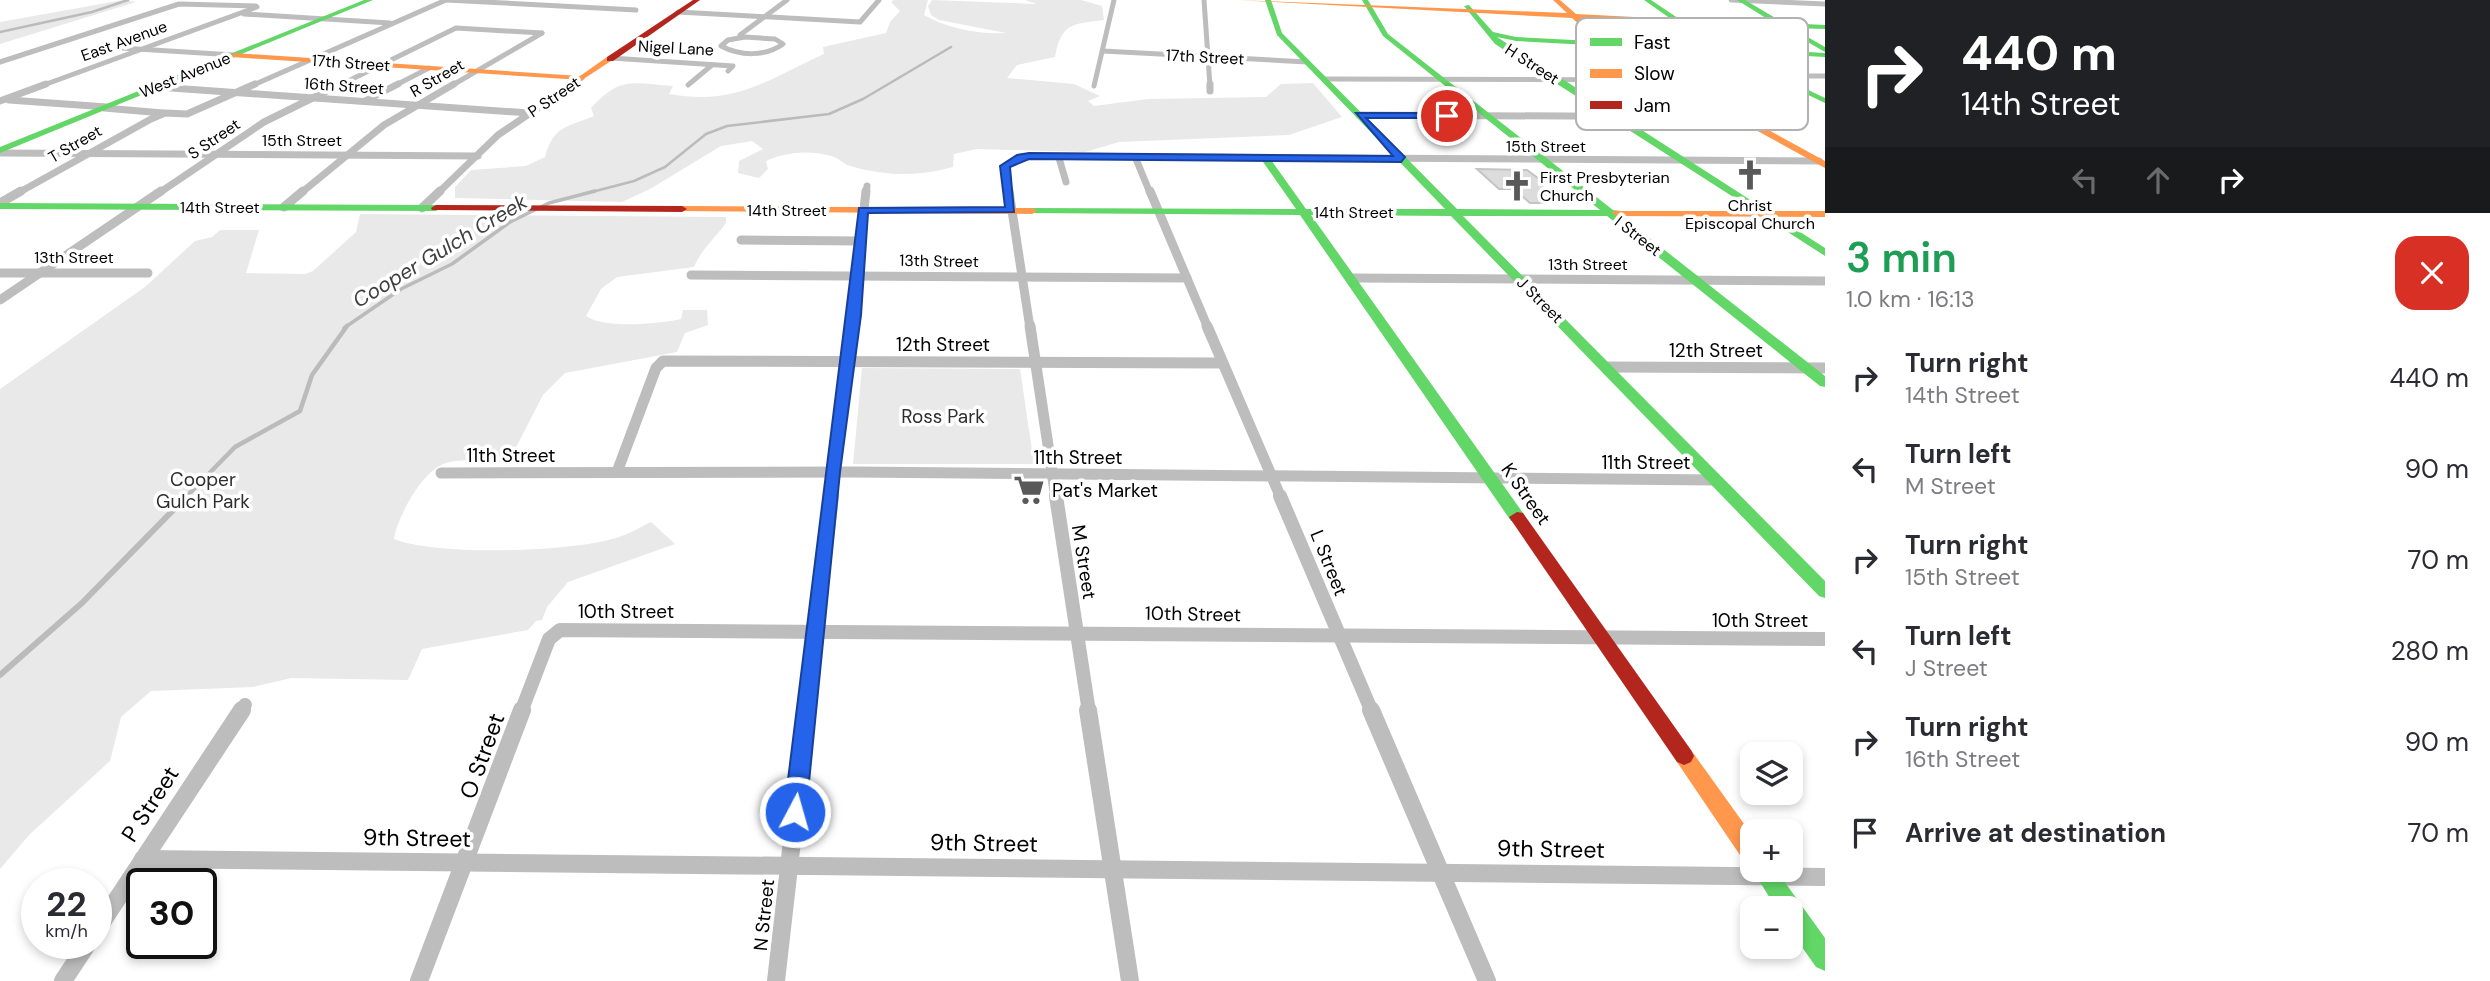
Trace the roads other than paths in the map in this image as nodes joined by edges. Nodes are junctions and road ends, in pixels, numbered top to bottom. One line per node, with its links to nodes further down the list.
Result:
1 (370, 0): 30 (street, West Avenue)
2 (446, 0): 19 (street); 31 (street, T Street)
3 (564, 0): 19 (street)
4 (697, 0): 22 (street, P Street)
5 (787, 0): 25 (street)
6 (879, 0): 25 (street)
7 (1114, 0): 39 (street)
8 (1204, 0): 42 (street)
9 (1240, 0): 14 (street)
10 (1556, 0): 24 (street)
11 (1647, 0): 28 (street)
12 (1731, 0): 13 (street)
13 (1741, 0): 17 (street); 29 (street)
14 (1269, 1): 16 (street); 46 (street, J Street)
15 (183, 3): 20 (street); 45 (street)
16 (1367, 3): 18 (street); 54 (street, I Street)
17 (1825, 4)
18 (1466, 5): 24 (street); 34 (street, H Street)
19 (552, 6): 21 (street)
20 (257, 7): 23 (street, East Avenue)
21 (636, 10)
22 (678, 12): 25 (street); 43 (street, P Street)
23 (240, 14): 30 (street); 38 (street, East Avenue)
24 (1573, 15): 26 (street); 27 (street)
25 (767, 17): 33 (street)
26 (1576, 18)
27 (1635, 18)
28 (1673, 18)
29 (1771, 18)
30 (323, 19): 31 (street); 41 (street, West Avenue)
31 (393, 23): 44 (street, T Street)
32 (542, 33): 47 (street, S Street); 50 (street, R Street)
33 (734, 38): 33 (street)
34 (1503, 39): 36 (street); 55 (street, H Street)
35 (1808, 41): 40 (street)
36 (1576, 43)
37 (121, 48): 38 (street, 17th Street)
38 (143, 49): 41 (street, 17th Street); 65 (street, East Avenue)
39 (1103, 51): 42 (street, 17th Street); 59 (street)
40 (1825, 52)
41 (234, 55): 44 (street, 17th Street); 58 (street, West Avenue)
42 (1208, 57): 46 (street, 17th Street); 60 (street)
43 (611, 58): 48 (street, Nigel Lane); 52 (street, P Street)
44 (311, 60): 47 (street, 17th Street); 62 (street, T Street)
45 (0, 62)
46 (1307, 62): 53 (street, J Street)
47 (380, 65): 49 (street, 17th Street); 64 (street, S Street)
48 (712, 65): 51 (street, Nigel Lane); 57 (street)
49 (429, 68): 50 (street, 17th Street); 67 (street)
50 (478, 71): 52 (street, 17th Street); 68 (street, R Street)
51 (728, 71)
52 (582, 78): 71 (street, P Street)
53 (1324, 79): 54 (street); 72 (street, J Street)
54 (1441, 79): 55 (street); 73 (street, I Street)
55 (1557, 80): 56 (street); 61 (street, H Street)
56 (1576, 80)
57 (688, 85)
58 (157, 86): 62 (street, 16th Street); 69 (street, West Avenue)
59 (1094, 86)
60 (1210, 91)
61 (1576, 92)
62 (237, 93): 64 (street, 16th Street); 70 (street, T Street)
63 (1808, 93): 66 (street)
64 (314, 98): 67 (street, 16th Street); 79 (street, S Street)
65 (3, 100): 69 (street)
66 (1825, 101)
67 (364, 102): 68 (street, 16th Street)
68 (418, 105): 71 (street, 16th Street); 80 (street, R Street)
69 (106, 107): 70 (street, T Street); 77 (street, West Avenue)
70 (164, 113): 78 (street, T Street)
71 (529, 113): 81 (street, P Street)
72 (1359, 115): 73 (street); 86 (street, J Street)
73 (1485, 115): 74 (street); 88 (street, I Street)
74 (1576, 116)
75 (1634, 130): 89 (street, H Street)
76 (1763, 130): 87 (street)
77 (0, 152): 78 (street, 15th Street)
78 (86, 153): 79 (street, 15th Street); 92 (street, T Street)
79 (217, 154): 80 (street, 15th Street); 93 (street, S Street)
80 (346, 155): 81 (street, 15th Street); 94 (street, R Street)
81 (478, 156): 95 (street, P Street)
82 (1020, 157): 83 (street, 15th Street); 97 (street, M Street)
83 (1059, 158): 84 (street, 15th Street); 90 (street)
84 (1136, 159): 85 (street, 15th Street); 98 (street, L Street)
85 (1266, 159): 86 (street, 15th Street); 99 (street, K Street)
86 (1401, 159): 88 (street, 15th Street); 100 (street, J Street)
87 (1819, 159): 89 (street, 15th Street)
88 (1541, 160): 89 (street, 15th Street); 101 (street, I Street)
89 (1684, 161): 102 (street, H Street)
90 (1066, 181)
91 (867, 186): 96 (street, N Street)
92 (0, 204): 93 (street, 14th Street)
93 (138, 207): 94 (street, 14th Street); 108 (street, S Street)
94 (284, 207): 95 (street, 14th Street)
95 (422, 208): 96 (street, 14th Street)
96 (863, 210): 97 (street, 14th Street); 105 (street, N Street)
97 (1010, 210): 98 (street, 14th Street); 112 (street, M Street)
98 (1158, 211): 99 (street, 14th Street); 113 (street, L Street)
99 (1304, 211): 100 (street, 14th Street); 114 (street, K Street)
100 (1454, 212): 101 (street, 14th Street); 115 (street, J Street)
101 (1611, 214): 102 (street, 14th Street); 116 (street, I Street)
102 (1765, 214): 103 (street, 14th Street); 106 (street, H Street)
103 (1825, 214)
104 (741, 240): 105 (street, 14th Street)
105 (862, 241): 111 (street, N Street)
106 (1825, 253)
107 (0, 273): 108 (street, 13th Street)
108 (39, 273): 109 (street, 13th Street); 118 (street, S Street)
109 (148, 273)
110 (691, 275): 111 (street, 13th Street)
111 (858, 276): 112 (street, 13th Street); 120 (street, N Street)
112 (1021, 277): 113 (street, 13th Street); 119 (street, M Street)
113 (1187, 278): 121 (street, L Street)
114 (1350, 278): 115 (street, 13th Street); 131 (street, K Street)
115 (1520, 279): 116 (street, 13th Street); 122 (street, J Street)
116 (1694, 280): 117 (street, 13th Street); 123 (street, I Street)
117 (1825, 281)
118 (0, 300)
119 (1035, 361): 120 (street, 12th Street); 121 (street, 12th Street); 129 (street, M Street)
120 (848, 362): 126 (street, 12th Street); 127 (street, N Street)
121 (1222, 363): 130 (street, L Street)
122 (1606, 367): 123 (street, 12th Street); 132 (street, J Street)
123 (1806, 368): 124 (street, 12th Street); 125 (street, I Street)
124 (1825, 368)
125 (1825, 383)
126 (617, 472): 127 (street, 11th Street); 128 (street, 11th Street)
127 (832, 472): 129 (street, 11th Street); 135 (street, N Street)
128 (441, 473)
129 (1051, 475): 130 (street, 11th Street); 136 (street, M Street)
130 (1271, 476): 131 (street, 11th Street); 137 (street, L Street)
131 (1489, 478): 132 (street, 11th Street); 138 (street, K Street)
132 (1716, 480): 133 (street, J Street)
133 (1825, 592)
134 (560, 630): 135 (street, 10th Street); 143 (street, O Street)
135 (814, 631): 136 (street, 10th Street); 144 (street, N Street)
136 (1075, 632): 137 (street, 10th Street); 145 (street, M Street)
137 (1338, 635): 138 (street, 10th Street); 146 (street, L Street)
138 (1601, 638): 139 (street, 10th Street); 141 (street, K Street)
139 (1825, 639)
140 (245, 705): 142 (street, P Street)
141 (1740, 837)
142 (143, 859): 143 (street, 9th Street); 150 (street, P Street)
143 (465, 863): 144 (street, 9th Street); 155 (street, O Street)
144 (789, 866): 145 (street, 9th Street); 156 (street, N Street)
145 (1112, 869): 146 (street, 9th Street); 157 (street, M Street)
146 (1441, 873): 147 (street, 9th Street); 158 (street, L Street)
147 (1740, 873)
148 (1803, 876): 149 (street, 9th Street)
149 (1825, 877)
150 (112, 906)
151 (1803, 928): 153 (street)
152 (77, 959): 154 (street)
153 (1825, 959)
154 (63, 981)
155 (419, 981)
156 (776, 981)
157 (1129, 981)
158 (1487, 981)

